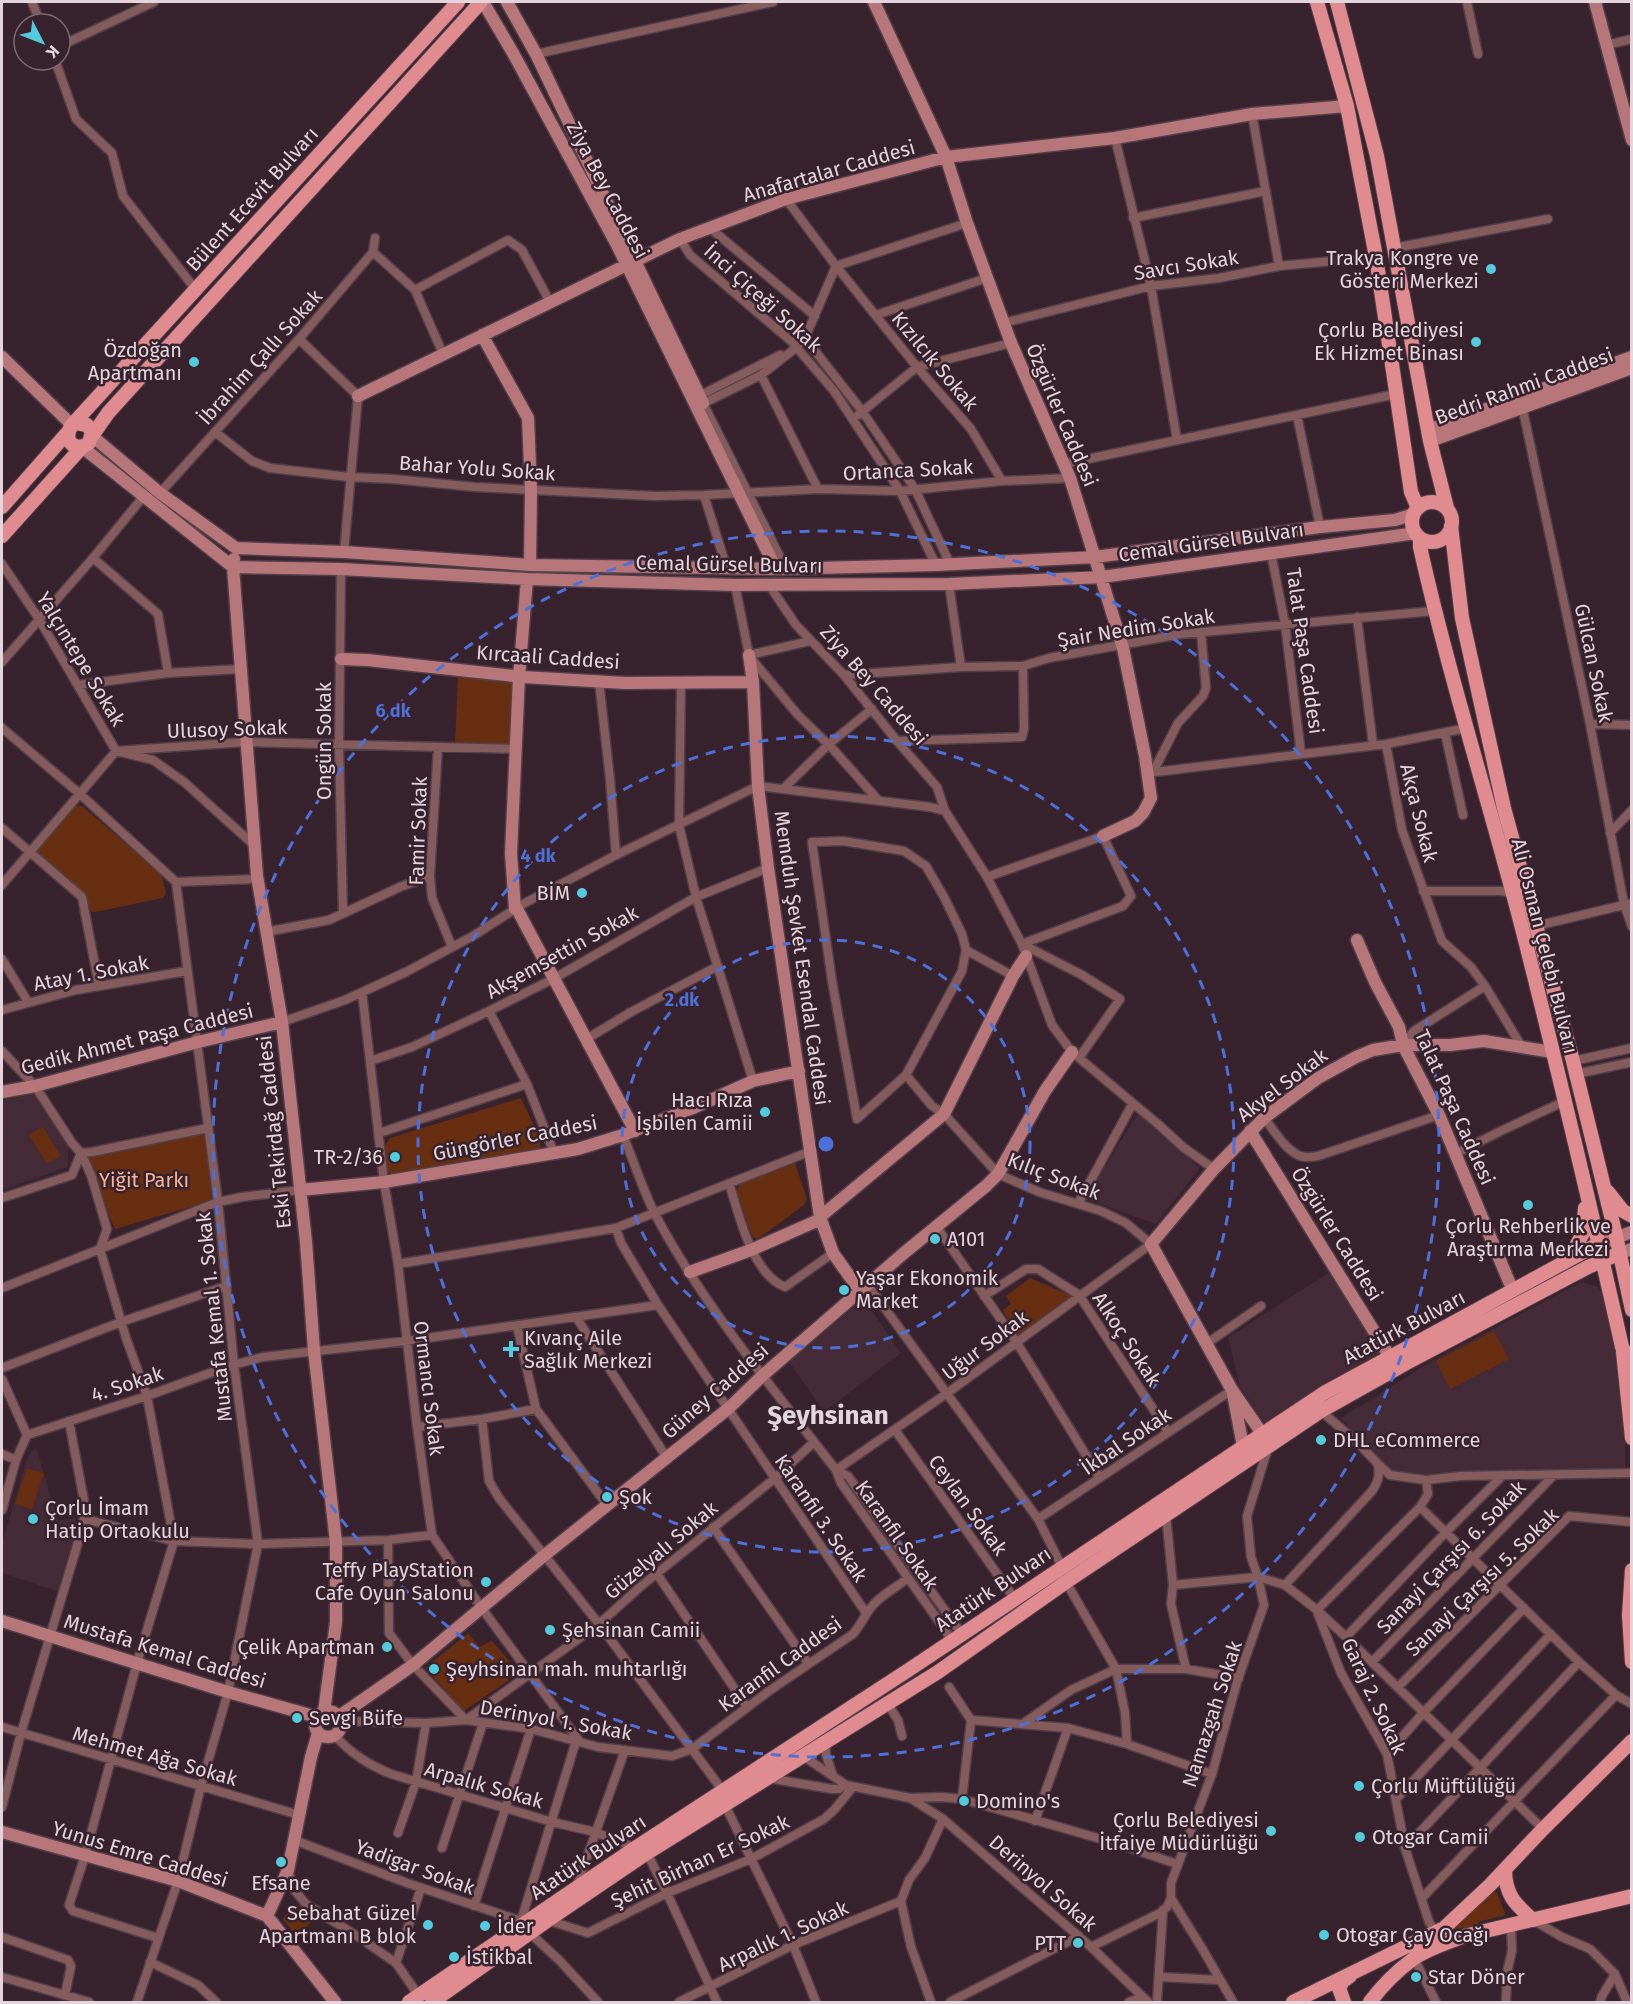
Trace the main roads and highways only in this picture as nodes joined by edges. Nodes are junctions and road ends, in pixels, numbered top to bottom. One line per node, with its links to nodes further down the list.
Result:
1 (458, 2): 5 (main road, Bülent Ecevit Bulvarı)
2 (482, 2): 6 (main road)
3 (1317, 2): 10 (main road)
4 (1337, 2): 9 (main road)
5 (72, 427): 6 (main road); 7 (main road); 8 (main road, Bülent Ecevit Bulvarı)
6 (92, 436): 7 (main road)
7 (82, 447): 13 (main road)
8 (2, 507)
9 (1447, 508): 10 (main road); 11 (main road)
10 (1416, 511): 12 (main road)
11 (1452, 526): 12 (main road); 14 (main road, Ali Osman Çelebi Bulvarı)
12 (1418, 535): 15 (main road, Ali Osman Çelebi Bulvarı)
13 (2, 536)
14 (1603, 1185): 16 (main road); 18 (main road, Ali Osman Çelebi Bulvarı)
15 (1586, 1194): 17 (main road, Ali Osman Çelebi Bulvarı); 19 (main road)
16 (1632, 1216)
17 (1598, 1244): 19 (main road, Atatürk Bulvarı); 20 (main road, Ali Osman Çelebi Bulvarı)
18 (1626, 1251): 20 (main road, Atatürk Bulvarı); 23 (main road, Ali Osman Çelebi Bulvarı)
19 (1569, 1259): 27 (main road, Atatürk Bulvarı)
20 (1602, 1260): 21 (main road, Atatürk Bulvarı); 22 (main road, Ali Osman Çelebi Bulvarı)
21 (1581, 1271): 22 (main road); 27 (main road, Atatürk Bulvarı)
22 (1609, 1290): 24 (main road, Ali Osman Çelebi Bulvarı)
23 (1632, 1310)
24 (1622, 1347): 25 (main road, Ali Osman Çelebi Bulvarı); 26 (main road)
25 (1632, 1364)
26 (1632, 1438)
27 (1266, 1439): 28 (main road, Atatürk Bulvarı)
28 (1246, 1452): 32 (main road, Atatürk Bulvarı); 32 (main road, Atatürk Bulvarı)
29 (1632, 1570): 30 (main road)
30 (1632, 1662)
31 (1632, 1741): 33 (main road)
32 (641, 1851): 37 (main road, Atatürk Bulvarı); 37 (main road, Atatürk Bulvarı)
33 (1505, 1869): 34 (main road); 36 (main road)
34 (1490, 1885): 38 (main road); 39 (main road)
35 (1632, 1896): 36 (main road)
36 (1533, 1920): 38 (main road)
37 (524, 1926): 40 (main road, Atatürk Bulvarı); 41 (main road, Atatürk Bulvarı)
38 (1511, 1926): 44 (main road)
39 (1356, 1971): 42 (main road); 43 (main road)
40 (414, 1999)
41 (432, 2002)
42 (1293, 2002)
43 (1344, 2002)
44 (1370, 2002)

